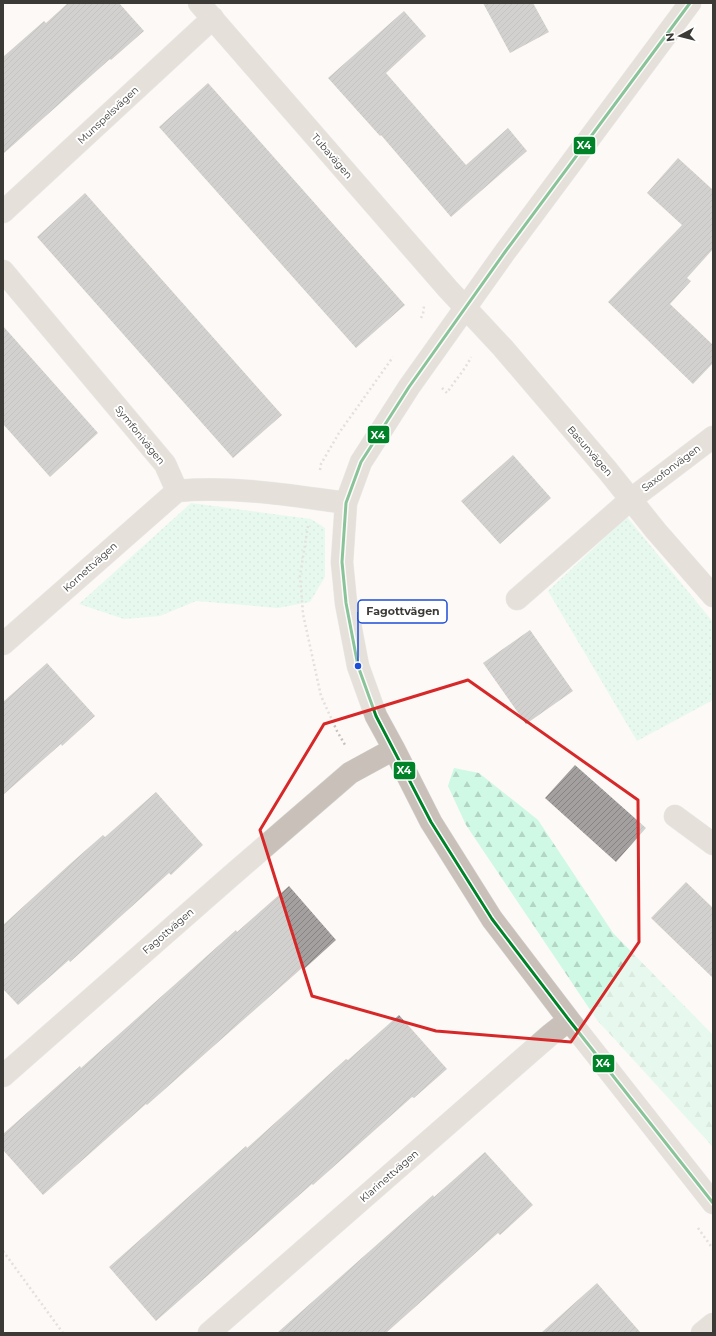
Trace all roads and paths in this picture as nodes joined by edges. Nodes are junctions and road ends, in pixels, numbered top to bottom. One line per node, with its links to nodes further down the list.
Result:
1 (690, 3): 6 (street)
2 (206, 11): 3 (street, Munspelsvägen); 5 (street, Tubavägen)
3 (3, 212)
4 (3, 272): 11 (street, Symfonivägen)
5 (438, 277): 6 (street, Tubavägen); 7 (path)
6 (465, 308): 8 (street, Basunvägen); 9 (street)
7 (420, 319)
8 (485, 329): 9 (path); 13 (street, Basunvägen)
9 (421, 372): 12 (path); 14 (street)
10 (713, 437): 13 (street, Saxofonvägen)
11 (177, 491): 12 (street); 17 (street, Kornettvägen)
12 (314, 498): 14 (street); 19 (path)
13 (630, 500): 15 (street, Basunvägen); 16 (street, Saxofonvägen)
14 (346, 503): 18 (street)
15 (713, 596)
16 (516, 599)
17 (3, 644)
18 (394, 749): 19 (street, Fagottvägen); 22 (street)
19 (359, 769): 23 (street, Fagottvägen)
20 (675, 816): 21 (street)
21 (713, 844)
22 (569, 1020): 24 (street); 30 (street, Klarinettvägen)
23 (3, 1076)
24 (713, 1203)
25 (695, 1224): 26 (path)
26 (713, 1249)
27 (3, 1251): 29 (path)
28 (713, 1324): 31 (street)
29 (63, 1333)
30 (209, 1333)
31 (702, 1333)

